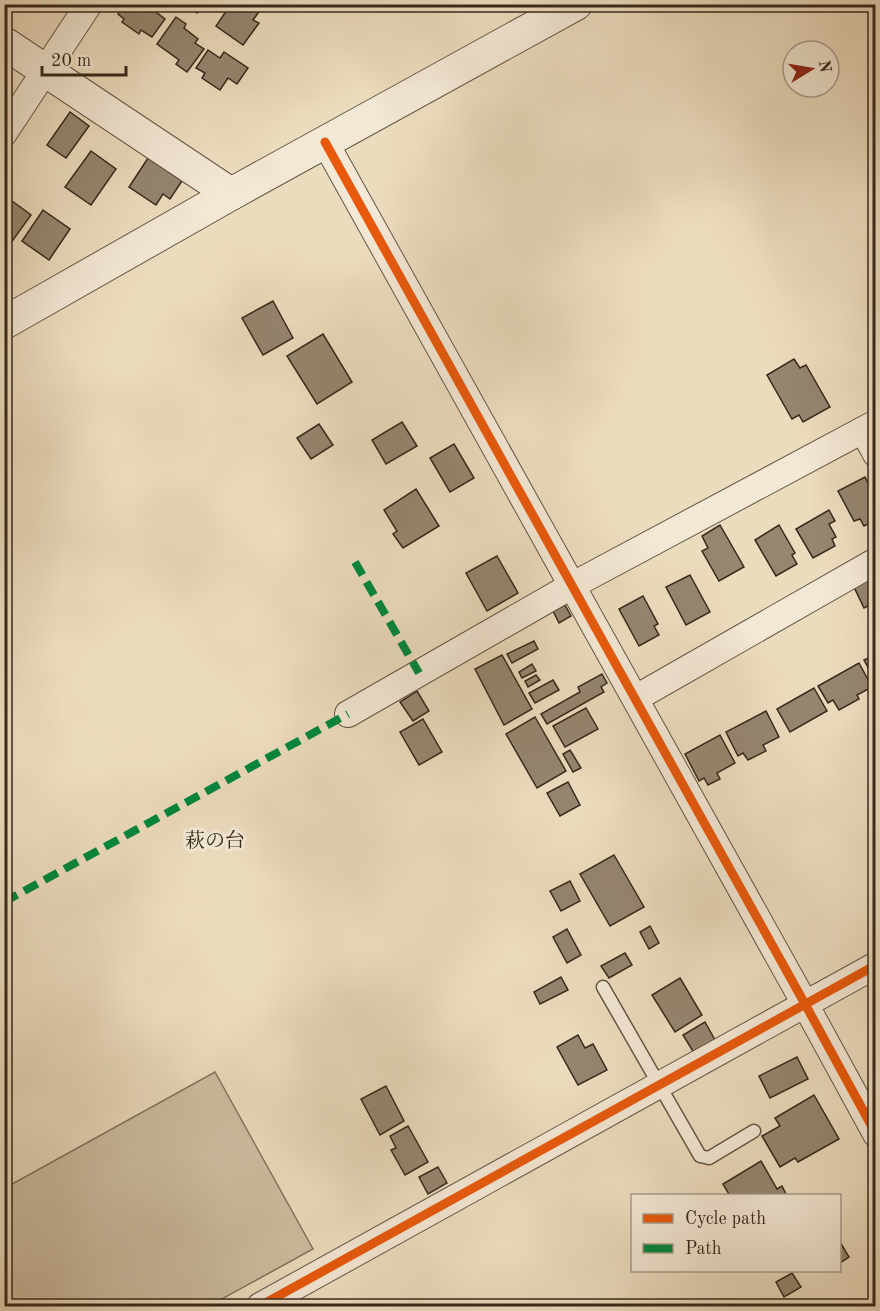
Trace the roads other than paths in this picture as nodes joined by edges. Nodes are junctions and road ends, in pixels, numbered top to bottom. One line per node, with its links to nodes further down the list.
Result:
1 (89, 4): 4 (street)
2 (576, 4): 6 (street)
3 (4, 43): 4 (street)
4 (47, 70): 5 (street); 7 (street)
5 (4, 133)
6 (325, 142): 7 (street); 12 (street)
7 (231, 194): 8 (street)
8 (4, 323)
9 (869, 426): 10 (street); 12 (street)
10 (876, 454)
11 (876, 561): 13 (street)
12 (573, 585): 13 (street); 14 (street)
13 (636, 698): 17 (street)
14 (348, 714)
15 (876, 965): 17 (street)
16 (603, 987): 18 (lane)
17 (805, 1004): 18 (street); 20 (street)
18 (660, 1084): 19 (lane); 21 (street)
19 (754, 1131)
20 (876, 1134)
21 (260, 1306)

